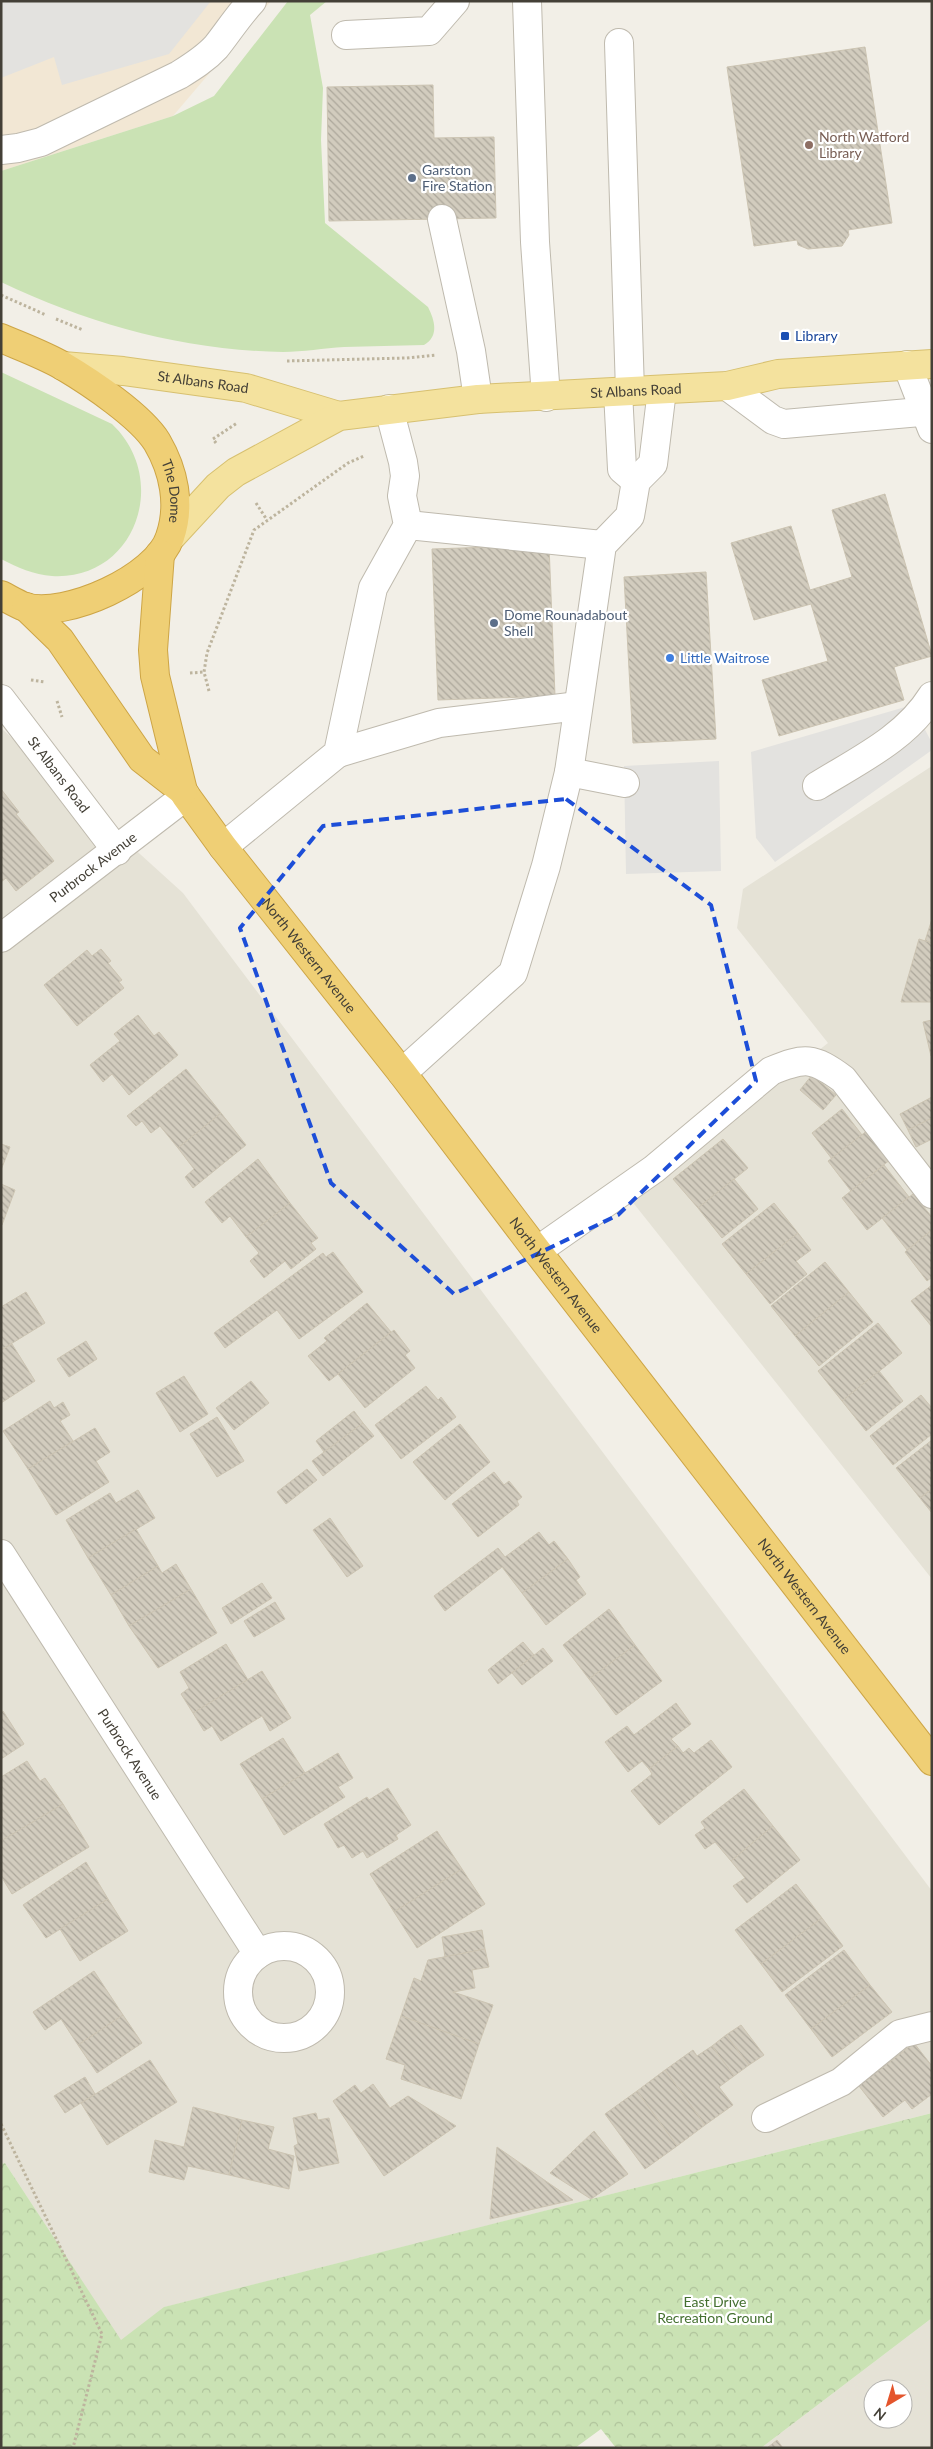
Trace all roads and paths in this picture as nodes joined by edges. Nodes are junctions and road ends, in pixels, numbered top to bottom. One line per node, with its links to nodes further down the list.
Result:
1 (252, 1): 6 (street)
2 (454, 1): 4 (street)
3 (527, 1): 16 (street)
4 (346, 35)
5 (619, 43): 15 (street)
6 (1, 150)
7 (442, 219): 9 (street)
8 (1, 338): 12 (highway, The Dome)
9 (471, 351): 10 (path); 17 (street)
10 (278, 361)
11 (919, 364): 13 (main road, St Albans Road); 21 (street)
12 (63, 366): 19 (main road, St Albans Road); 29 (highway, The Dome)
13 (727, 386): 14 (main road, St Albans Road); 21 (street)
14 (662, 390): 15 (main road, St Albans Road); 24 (street)
15 (624, 392): 16 (main road, St Albans Road); 24 (street)
16 (546, 397): 17 (main road, St Albans Road)
17 (478, 399): 18 (main road, St Albans Road)
18 (389, 409): 19 (main road, St Albans Road); 27 (street)
19 (340, 416): 29 (main road, St Albans Road)
20 (245, 418): 22 (path)
21 (930, 418)
22 (217, 446)
23 (368, 455): 26 (path)
24 (636, 481): 28 (street)
25 (254, 500): 26 (path)
26 (267, 520): 32 (path)
27 (408, 525): 28 (street); 36 (street)
28 (602, 545): 35 (street)
29 (165, 546): 31 (highway); 40 (highway, North Western Avenue)
30 (1, 595): 31 (highway)
31 (26, 607): 40 (highway, North Western Avenue)
32 (209, 691)
33 (932, 696): 39 (street)
34 (1, 698): 42 (street, St Albans Road)
35 (578, 706): 36 (street); 37 (street)
36 (338, 753): 41 (street)
37 (568, 772): 38 (street); 44 (street)
38 (624, 783)
39 (817, 786)
40 (184, 793): 41 (highway, North Western Avenue); 42 (street, Purbrock Avenue)
41 (223, 847): 44 (highway, North Western Avenue)
42 (117, 851): 43 (street, Purbrock Avenue)
43 (1, 938)
44 (402, 1073): 46 (highway, North Western Avenue)
45 (932, 1194): 46 (street)
46 (537, 1251): 48 (highway, North Western Avenue)
47 (1, 1554): 49 (street, Purbrock Avenue)
48 (932, 1761)
49 (258, 1954)
50 (932, 2026): 51 (street)
51 (766, 2118)
52 (1, 2124): 53 (path)
53 (73, 2448)

